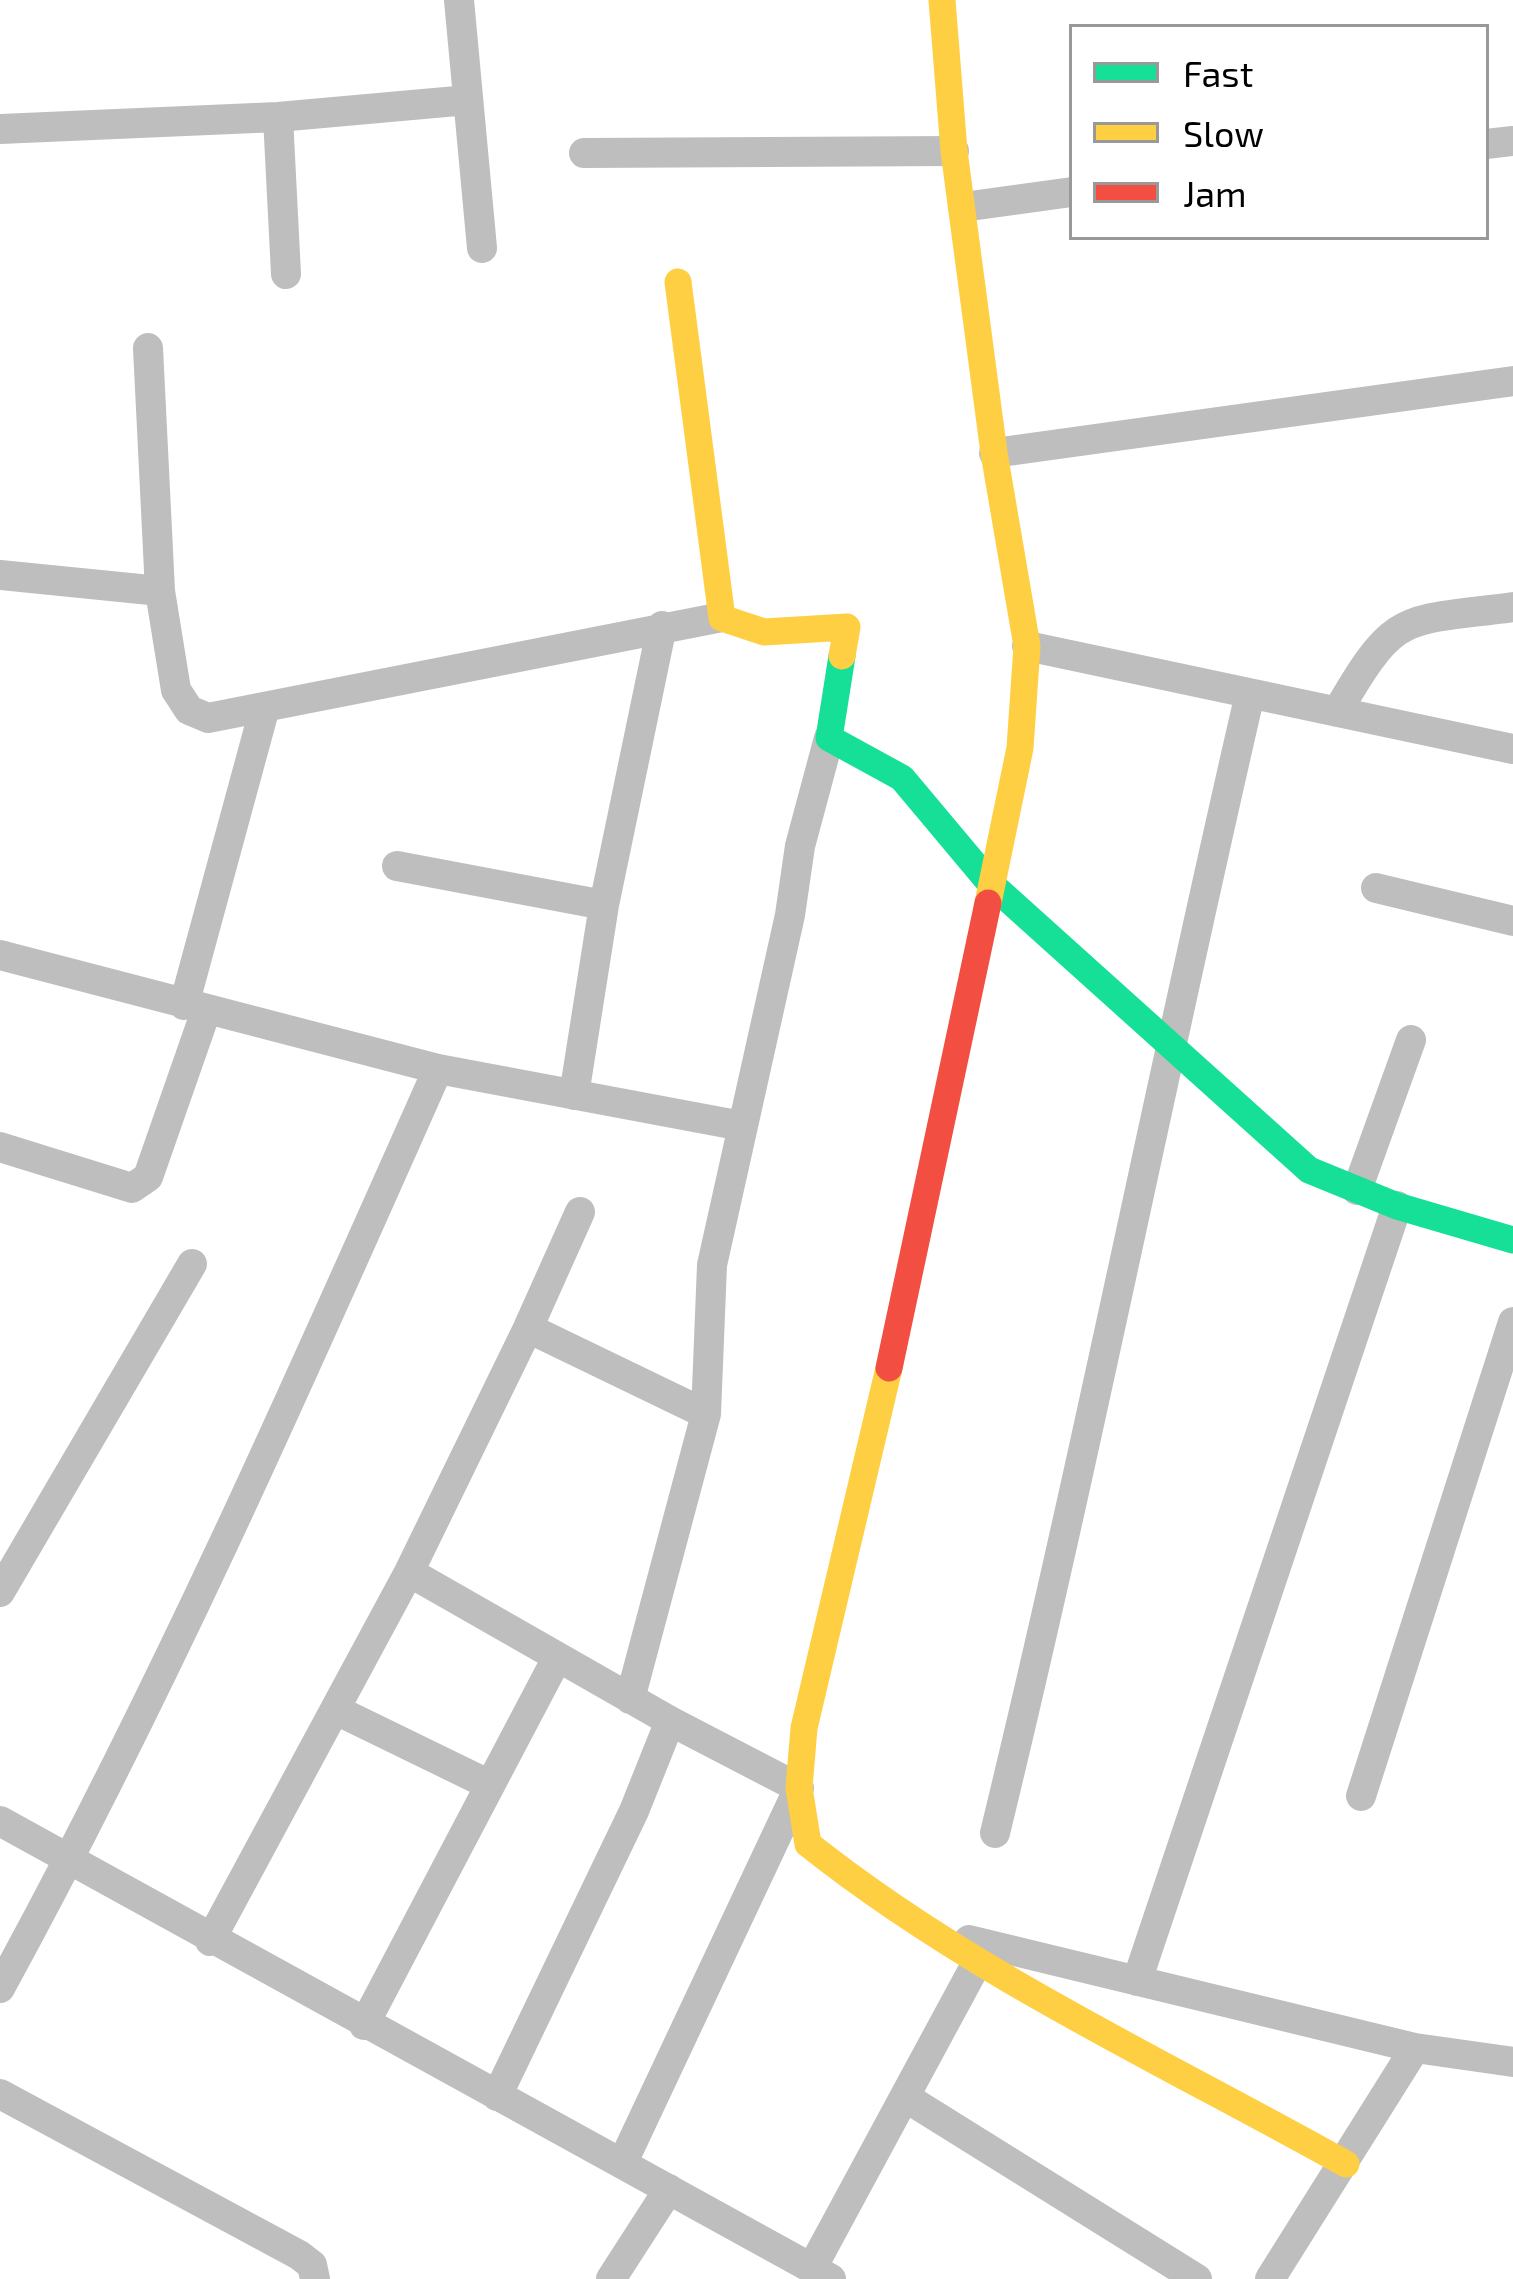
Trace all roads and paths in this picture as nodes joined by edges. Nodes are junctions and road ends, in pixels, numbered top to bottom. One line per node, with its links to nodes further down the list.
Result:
1 (459, 0): 3 (street)
2 (942, 0): 6 (street)
3 (468, 100): 4 (street); 10 (street)
4 (278, 117): 5 (street); 11 (street)
5 (0, 129)
6 (954, 152): 7 (street); 9 (street)
7 (584, 153)
8 (1069, 192): 9 (street)
9 (963, 207): 15 (street)
10 (482, 248)
11 (286, 274)
12 (678, 282): 19 (street)
13 (148, 348): 17 (street)
14 (1513, 381): 15 (street)
15 (994, 453): 21 (street)
16 (0, 575): 17 (street)
17 (160, 591): 23 (street)
18 (1513, 607): 24 (street)
19 (722, 617): 20 (street); 25 (street)
20 (662, 626): 23 (street); 30 (street)
21 (1027, 646): 22 (street); 28 (street)
22 (1250, 694): 24 (street); 35 (street)
23 (265, 707): 33 (street)
24 (1337, 712): 26 (street)
25 (829, 738): 28 (street); 38 (street)
26 (1513, 749)
27 (397, 866): 30 (street)
28 (991, 883): 35 (street); 55 (street)
29 (1376, 888): 31 (street)
30 (604, 905): 37 (street)
31 (1513, 921)
32 (0, 955): 33 (street)
33 (195, 1008): 36 (street); 39 (street)
34 (1411, 1040): 40 (street)
35 (1170, 1041): 40 (street); 58 (street)
36 (438, 1070): 37 (street); 59 (street)
37 (574, 1095): 38 (street)
38 (742, 1126): 47 (street)
39 (0, 1147)
40 (1357, 1190): 41 (street)
41 (1396, 1206): 43 (street); 63 (street)
42 (580, 1212): 46 (street)
43 (1513, 1240)
44 (192, 1264): 49 (street)
45 (1513, 1322): 56 (street)
46 (528, 1328): 47 (street); 48 (street)
47 (706, 1414): 51 (street)
48 (409, 1572): 50 (street); 52 (street)
49 (0, 1592)
50 (557, 1658): 51 (street); 54 (street)
51 (630, 1699): 53 (street)
52 (336, 1710): 54 (street); 61 (street)
53 (670, 1721): 55 (street); 69 (street)
54 (490, 1785): 65 (street)
55 (799, 1788): 60 (street); 71 (street)
56 (1361, 1796)
57 (0, 1821): 59 (street)
58 (994, 1833)
59 (70, 1860): 61 (street); 64 (street)
60 (934, 1932): 62 (street); 63 (street)
61 (210, 1941): 65 (street)
62 (980, 1959): 70 (street); 72 (street)
63 (1137, 1981): 66 (street)
64 (0, 1988)
65 (364, 2025): 69 (street)
66 (1415, 2048): 67 (street); 72 (street)
67 (1513, 2062)
68 (0, 2094): 75 (street)
69 (497, 2096): 71 (street)
70 (905, 2097): 74 (street); 77 (street)
71 (622, 2164): 73 (street)
72 (1346, 2164): 78 (street)
73 (669, 2189): 74 (street); 76 (street)
74 (822, 2274)
75 (315, 2279)
76 (611, 2279)
77 (1197, 2279)
78 (1270, 2279)

